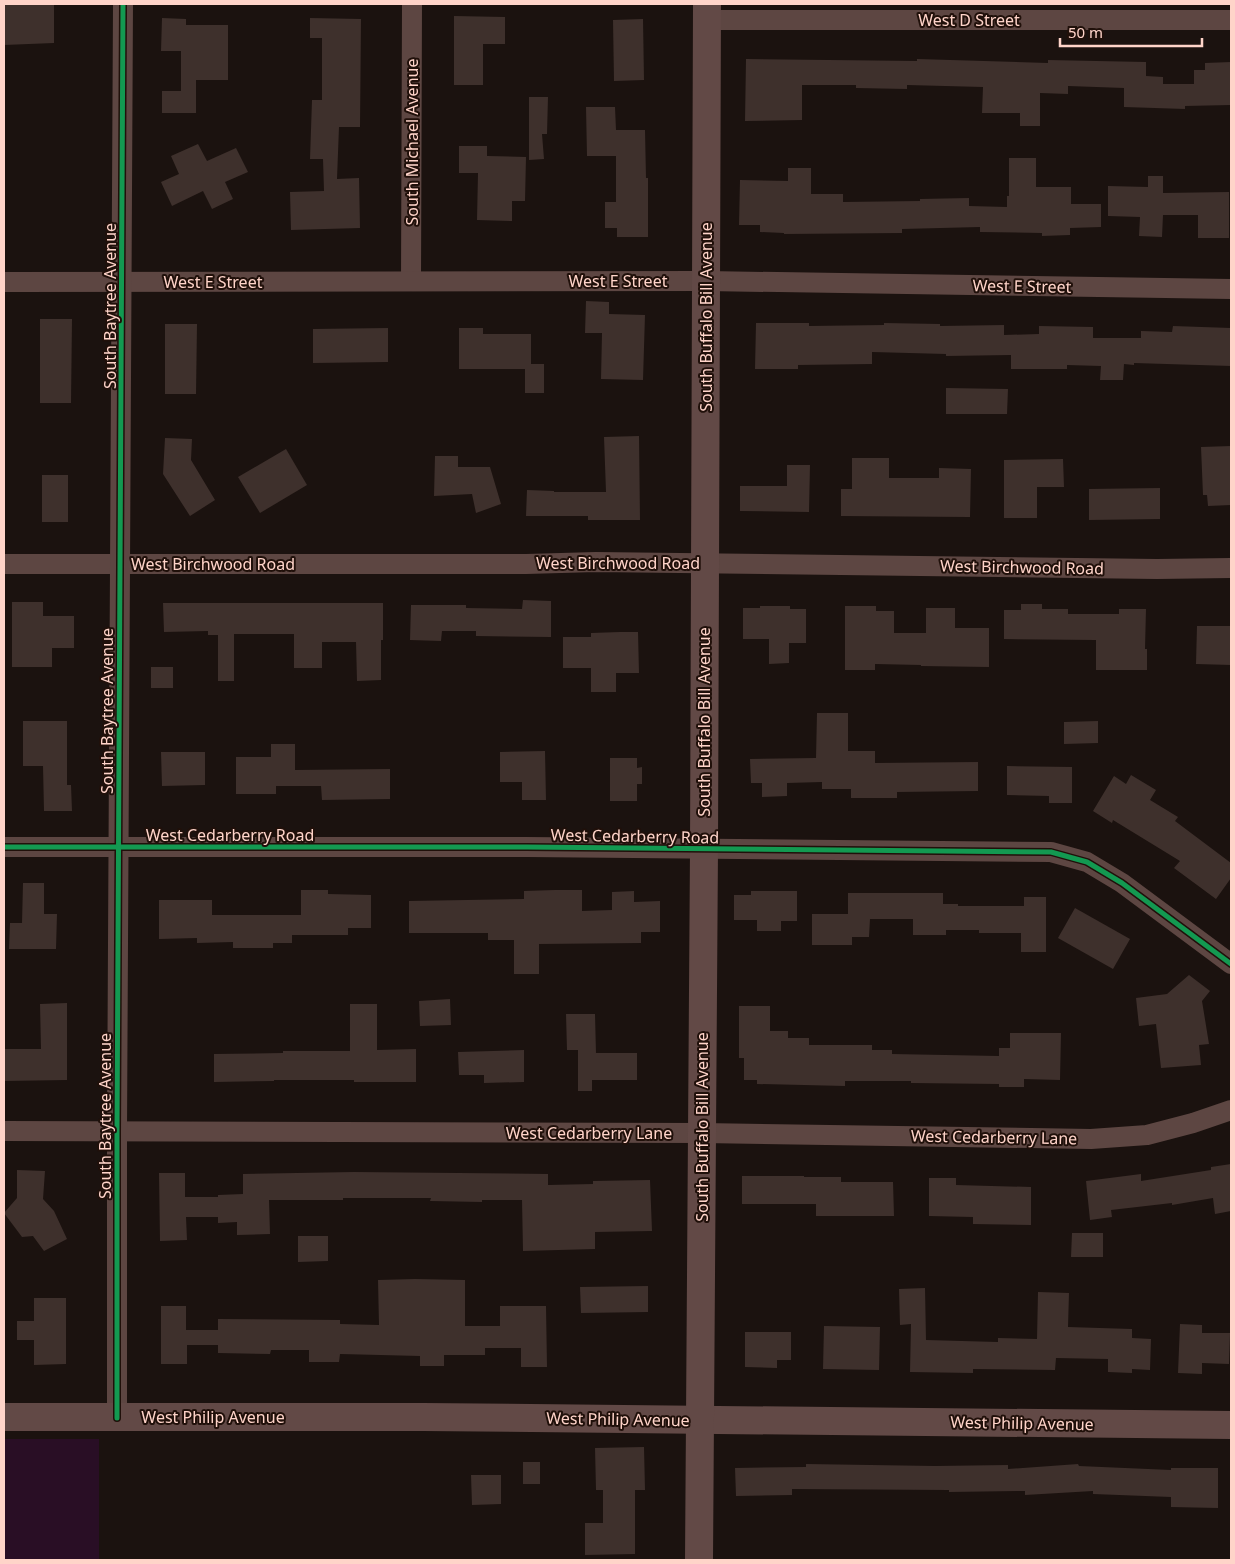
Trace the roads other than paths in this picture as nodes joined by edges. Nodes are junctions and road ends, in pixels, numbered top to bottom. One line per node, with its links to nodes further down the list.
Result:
1 (123, 4): 8 (street, South Baytree Avenue)
2 (412, 4): 6 (street, South Michael Avenue)
3 (707, 12): 4 (street, West D Street); 5 (main road, South Buffalo Bill Avenue)
4 (1231, 20)
5 (706, 280): 6 (street, West E Street); 9 (street, West E Street); 10 (main road, South Buffalo Bill Avenue)
6 (411, 281): 8 (street, West E Street)
7 (4, 282): 8 (street, West E Street)
8 (122, 282): 12 (street, South Baytree Avenue)
9 (1231, 289)
10 (705, 563): 12 (street, West Birchwood Road); 13 (street, West Birchwood Road); 16 (main road, South Buffalo Bill Avenue)
11 (4, 564): 12 (street, West Birchwood Road)
12 (121, 564): 15 (street, South Baytree Avenue)
13 (1231, 568)
14 (4, 847): 15 (street, West Cedarberry Road)
15 (119, 847): 16 (street, West Cedarberry Road); 20 (street, South Baytree Avenue)
16 (704, 849): 17 (street, West Cedarberry Road); 21 (main road, South Buffalo Bill Avenue)
17 (1231, 964)
18 (1231, 1110): 21 (street, West Cedarberry Lane)
19 (4, 1131): 20 (street, West Cedarberry Lane)
20 (117, 1131): 21 (street, West Cedarberry Lane); 23 (street, South Baytree Avenue)
21 (702, 1133): 24 (main road, South Buffalo Bill Avenue)
22 (4, 1417): 23 (main road, West Philip Avenue)
23 (117, 1418): 24 (main road, West Philip Avenue)
24 (700, 1420): 25 (main road, West Philip Avenue); 26 (main road, South Buffalo Bill Avenue)
25 (1231, 1425)
26 (699, 1560)

